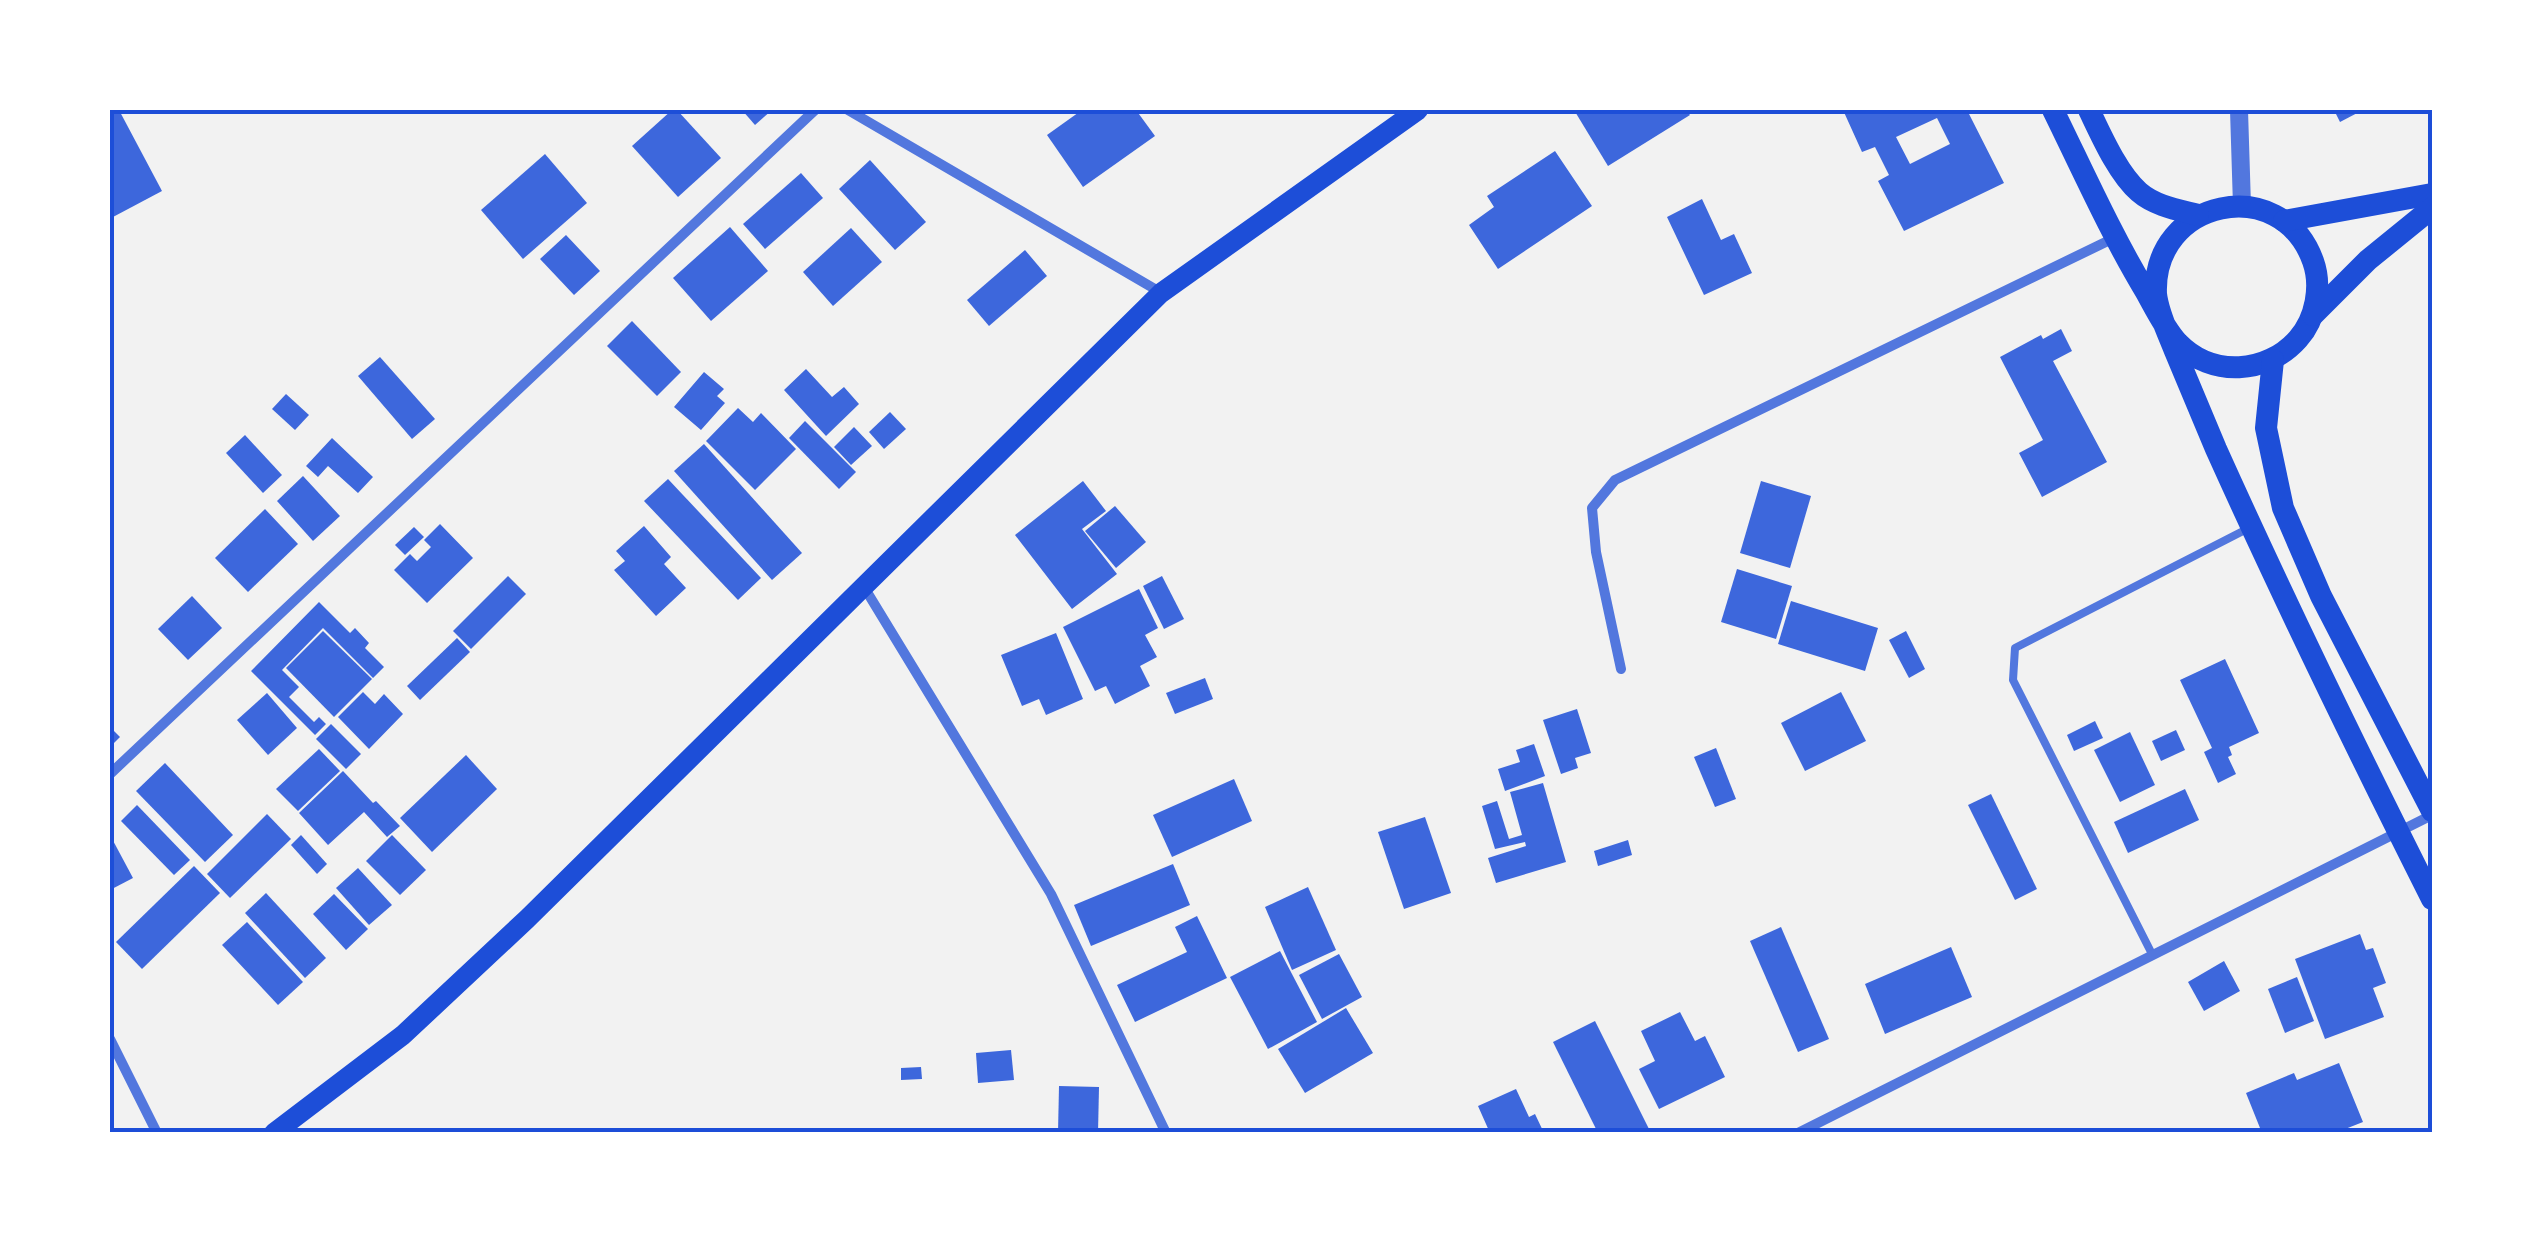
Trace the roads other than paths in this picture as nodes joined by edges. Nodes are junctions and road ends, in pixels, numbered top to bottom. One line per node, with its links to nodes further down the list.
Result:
1 (815, 110): 20 (street)
2 (848, 110): 13 (street)
3 (1418, 110): 13 (main road)
4 (2053, 110): 12 (main road)
5 (2089, 110): 10 (main road)
6 (2238, 110): 8 (street)
7 (2432, 194): 11 (main road)
8 (2242, 206): 10 (main road); 11 (main road)
9 (2432, 208): 14 (main road)
10 (2198, 215): 15 (main road)
11 (2284, 221): 14 (main road)
12 (2116, 236): 15 (main road); 19 (street)
13 (1161, 292): 18 (main road)
14 (2313, 315): 16 (main road)
15 (2163, 322): 16 (main road); 17 (main road)
16 (2274, 360): 21 (main road)
17 (2252, 527): 22 (main road); 24 (lane)
18 (864, 586): 27 (main road); 28 (street)
19 (1621, 669)
20 (110, 774)
21 (2432, 813): 22 (street)
22 (2398, 832): 23 (main road); 24 (street)
23 (2432, 898)
24 (2152, 954): 29 (street)
25 (110, 1038): 26 (street)
26 (157, 1133)
27 (274, 1133)
28 (1166, 1133)
29 (1798, 1133)

